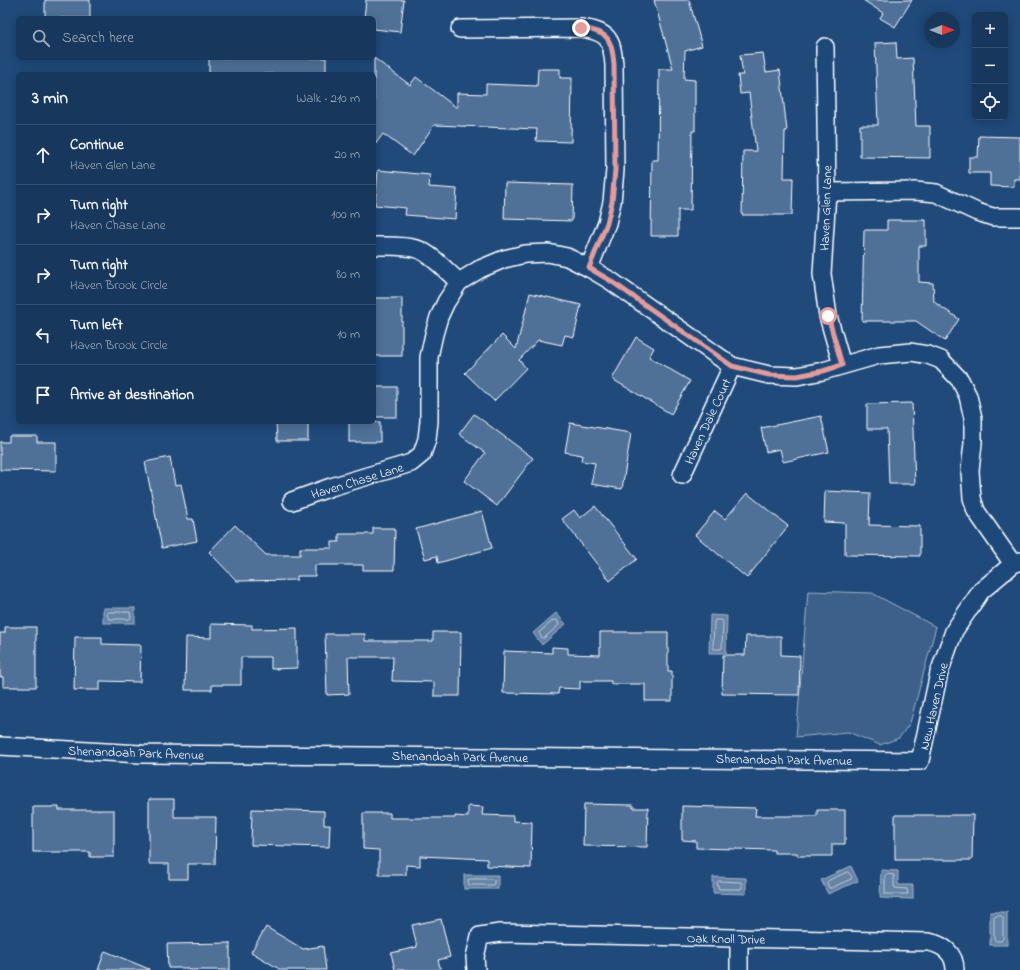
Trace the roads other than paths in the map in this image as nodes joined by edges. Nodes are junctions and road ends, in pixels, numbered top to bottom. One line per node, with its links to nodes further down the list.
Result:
1 (460, 29): 6 (street)
2 (825, 47): 3 (street, Haven Glen Lane)
3 (827, 192): 4 (street); 8 (street, Haven Glen Lane)
4 (1020, 217)
5 (376, 246): 7 (street)
6 (589, 268): 7 (street, Haven Chase Lane); 9 (street, Haven Chase Lane)
7 (459, 282): 11 (street, Haven Chase Lane)
8 (842, 365): 9 (street, Haven Chase Lane); 12 (street, Haven Chase Lane)
9 (732, 366): 10 (street, Haven Dale Court)
10 (682, 475)
11 (292, 500)
12 (1016, 563): 14 (street, New Haven Drive)
13 (0, 746): 14 (street, Shenandoah Park Avenue)
14 (920, 761)
15 (739, 938): 16 (street, Oak Knoll Drive); 17 (street); 18 (street, Oak Knoll Drive)
16 (476, 970)
17 (739, 970)
18 (955, 970)

